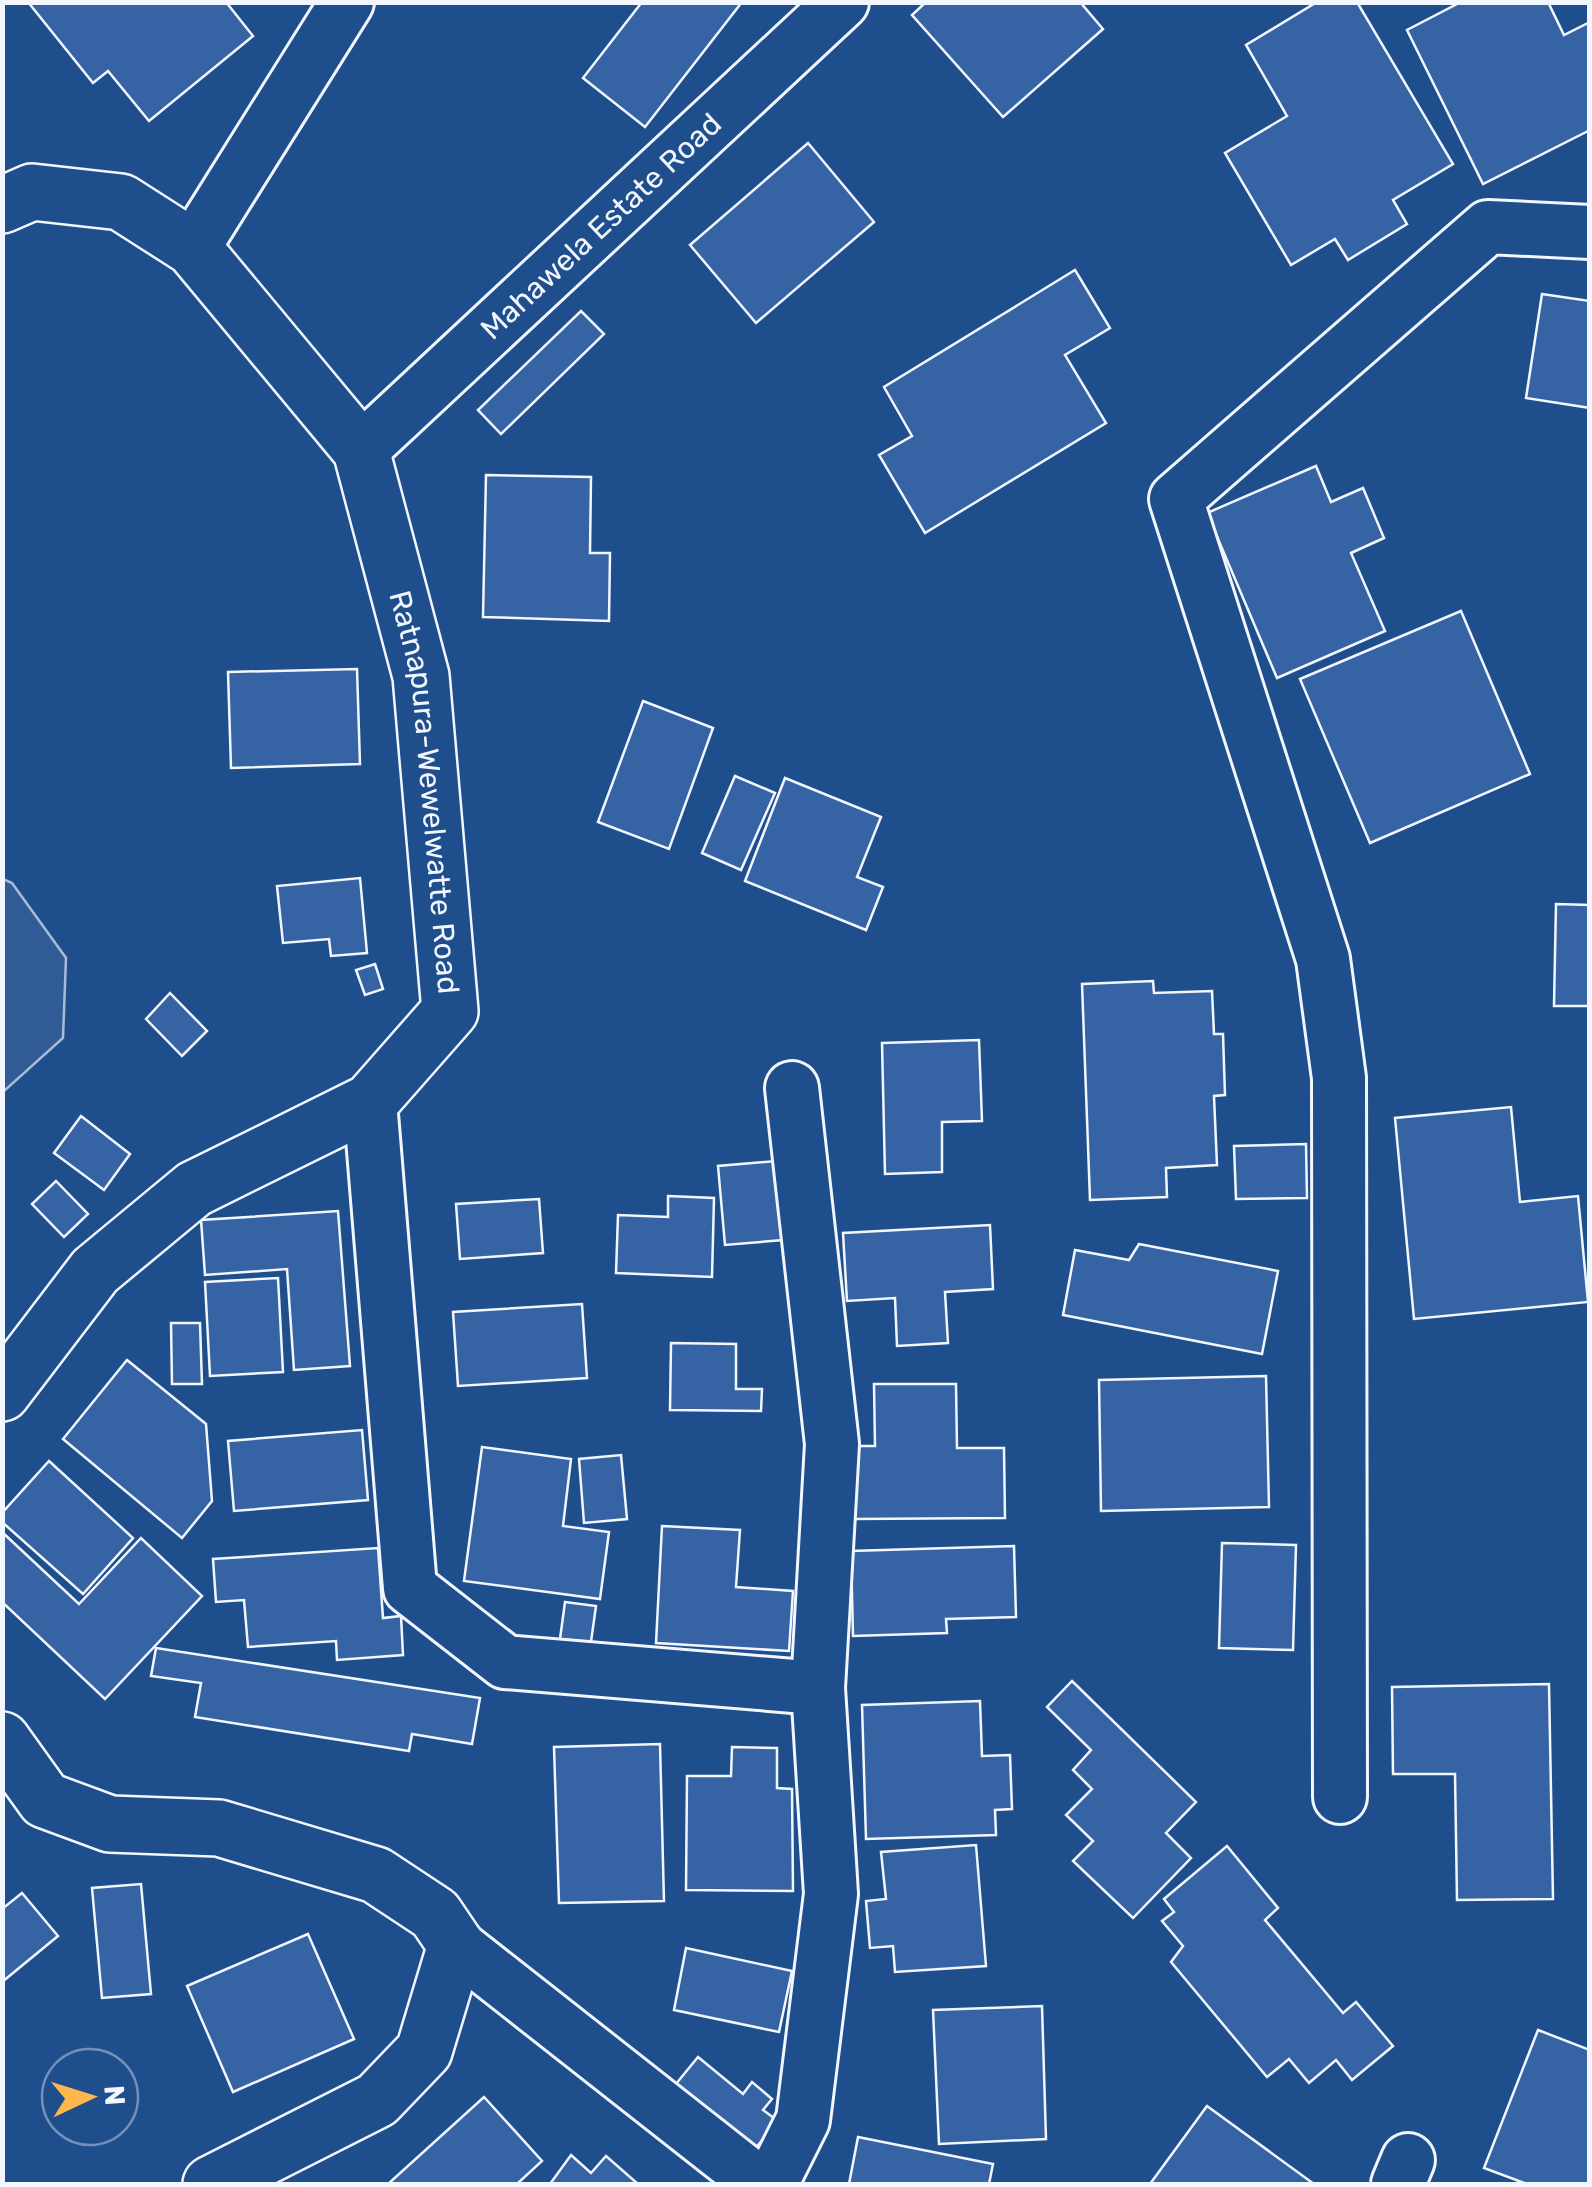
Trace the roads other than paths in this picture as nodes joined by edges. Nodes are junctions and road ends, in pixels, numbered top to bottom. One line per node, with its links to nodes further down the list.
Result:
1 (347, 2): 5 (street)
2 (842, 2): 6 (street, Mahawela Estate Road)
3 (2, 204): 5 (main road, Ratnapura-Wewelwatte Road)
4 (1590, 232): 12 (street)
5 (192, 248): 6 (main road, Ratnapura-Wewelwatte Road)
6 (361, 450): 8 (main road, Ratnapura-Wewelwatte Road)
7 (792, 1088): 10 (street)
8 (370, 1102): 9 (main road, Ratnapura-Wewelwatte Road); 10 (street)
9 (2, 1393)
10 (818, 1688): 16 (street)
11 (2, 1740): 13 (main road)
12 (1340, 1797)
13 (456, 1945): 14 (main road); 15 (street)
14 (210, 2184)
15 (760, 2184)
16 (772, 2184)

